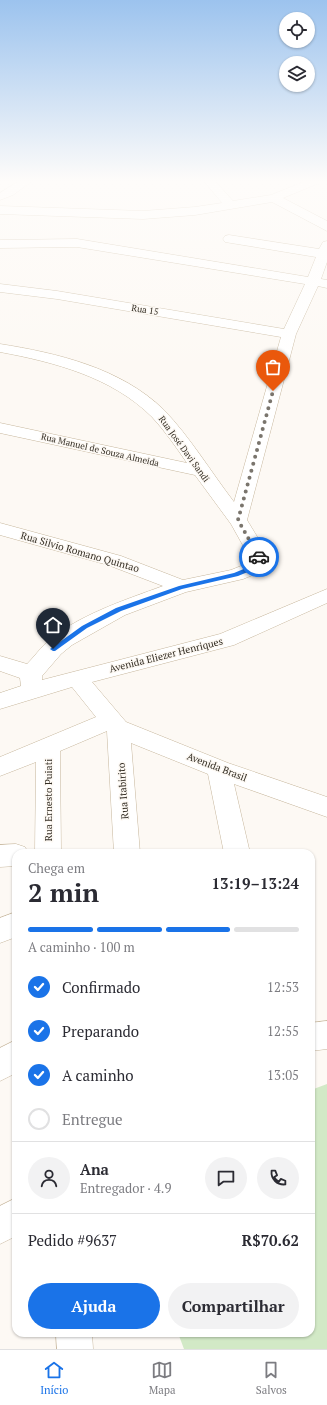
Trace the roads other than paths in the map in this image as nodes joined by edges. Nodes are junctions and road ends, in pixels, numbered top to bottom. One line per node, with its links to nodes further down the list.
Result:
1 (83, 244): 4 (street)
2 (277, 244): 3 (street)
3 (325, 249): 4 (street)
4 (320, 283): 6 (street)
5 (0, 288): 6 (street, Rua 15)
6 (289, 334): 10 (street)
7 (0, 348): 9 (street, Rua José Davi Sandi)
8 (0, 428): 9 (street, Rua Manuel de Souza Almeida)
9 (201, 471): 10 (street, Rua José Davi Sandi)
10 (238, 520): 12 (street, Rua José Davi Sandi)
11 (0, 529): 12 (street, Rua Silvio Romano Quintao)
12 (181, 587): 16 (street)
13 (327, 595): 15 (street, Avenida Eliezer Henriques)
14 (0, 663): 16 (street)
15 (77, 678): 16 (street, Avenida Eliezer Henriques); 18 (street, Avenida Brasil)
16 (32, 682): 17 (street, Avenida Eliezer Henriques)
17 (0, 701)
18 (114, 724): 19 (street); 21 (street, Avenida Brasil); 24 (street, Rua Itabirito)
19 (48, 747): 20 (street); 23 (street, Rua Ernesto Puiati)
20 (0, 767)
21 (219, 769): 22 (street, Avenida Brasil); 25 (street)
22 (327, 807)
23 (48, 849)
24 (127, 849)
25 (236, 849)
26 (12, 855): 27 (street)
27 (0, 856)
28 (12, 926): 29 (street)
29 (0, 931)
30 (327, 1035): 31 (street)
31 (315, 1036)
32 (12, 1058): 33 (street)
33 (0, 1066)
34 (12, 1218): 35 (street)
35 (0, 1227)
36 (74, 1337): 37 (street)
37 (75, 1349)

